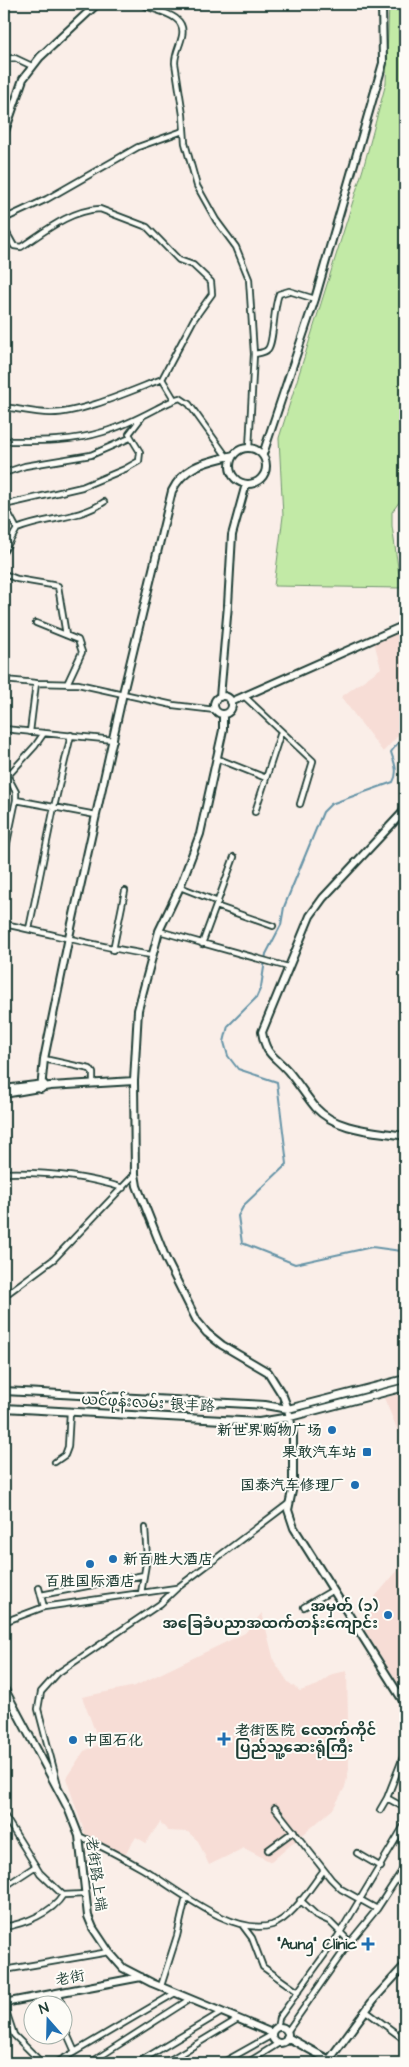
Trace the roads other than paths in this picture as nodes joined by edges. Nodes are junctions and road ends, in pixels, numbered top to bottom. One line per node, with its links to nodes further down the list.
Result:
1 (97, 4): 5 (main road)
2 (142, 4): 6 (street)
3 (382, 4): 10 (main road)
4 (4, 58): 5 (street)
5 (32, 66): 7 (main road)
6 (183, 131): 8 (street); 11 (street)
7 (4, 134)
8 (4, 219)
9 (4, 228): 12 (street)
10 (315, 298): 11 (street); 19 (main road)
11 (254, 354): 18 (street)
12 (162, 379): 13 (street); 14 (street)
13 (174, 399): 15 (street); 21 (street)
14 (4, 407)
15 (143, 416): 16 (street); 17 (street)
16 (130, 438): 22 (street); 25 (street)
17 (4, 441)
18 (249, 448): 19 (main road); 20 (main road)
19 (263, 454): 23 (main road)
20 (234, 455): 21 (main road); 23 (main road)
21 (227, 457): 34 (main road)
22 (4, 473)
23 (246, 484): 36 (main road)
24 (104, 502): 25 (street)
25 (16, 529): 26 (street)
26 (4, 551)
27 (4, 574): 30 (street)
28 (36, 623): 30 (street)
29 (405, 625): 35 (main road)
30 (66, 635): 33 (street)
31 (4, 680): 32 (street)
32 (36, 683): 33 (street); 41 (street)
33 (67, 684): 34 (street)
34 (124, 694): 38 (street); 45 (main road)
35 (244, 696): 37 (main road); 42 (street)
36 (220, 697): 37 (main road); 38 (main road)
37 (231, 702): 39 (main road)
38 (215, 710): 39 (main road)
39 (223, 714): 46 (main road)
40 (4, 729): 41 (street)
41 (30, 732): 43 (street)
42 (281, 732): 48 (street); 50 (street)
43 (44, 733): 44 (street); 47 (street)
44 (71, 735): 45 (street); 51 (street)
45 (114, 740): 54 (main road)
46 (216, 758): 48 (street); 57 (main road)
47 (6, 778): 49 (street)
48 (266, 778): 53 (street)
49 (16, 800): 51 (street); 55 (street)
50 (300, 804)
51 (54, 807): 54 (street); 62 (street)
52 (405, 810): 68 (main road)
53 (254, 812)
54 (96, 815): 64 (main road)
55 (4, 857)
56 (234, 857): 59 (street)
57 (180, 887): 59 (street); 63 (main road)
58 (125, 891): 66 (street)
59 (217, 904): 61 (street); 65 (street)
60 (4, 924): 62 (street)
61 (273, 926)
62 (29, 929): 64 (street)
63 (159, 931): 65 (street); 67 (main road)
64 (69, 938): 66 (street); 69 (main road)
65 (202, 944): 68 (street)
66 (113, 950): 67 (street)
67 (152, 955): 70 (main road)
68 (288, 967): 75 (main road)
69 (44, 1059): 71 (street); 72 (main road)
70 (134, 1080): 71 (main road); 77 (main road)
71 (93, 1083): 72 (main road)
72 (41, 1086): 73 (main road); 74 (main road)
73 (4, 1089)
74 (4, 1094)
75 (405, 1136)
76 (4, 1174): 78 (street)
77 (135, 1174): 78 (street); 84 (main road)
78 (122, 1188): 79 (street)
79 (4, 1296)
80 (405, 1379): 84 (main road)
81 (405, 1388): 86 (main road, ယင်ဖုန်းလမ်း 银丰路)
82 (4, 1391): 84 (main road, ယင်ဖုန်းလမ်း 银丰路)
83 (4, 1408): 85 (main road, ယင်ဖုန်းလမ်း 银丰路)
84 (288, 1409): 86 (main road)
85 (70, 1412): 86 (main road, ယင်ဖုန်းလမ်း 银丰路); 87 (street)
86 (290, 1416): 88 (main road)
87 (55, 1462)
88 (288, 1504): 92 (street); 93 (main road)
89 (145, 1528): 90 (street)
90 (144, 1575): 94 (street); 95 (street)
91 (39, 1588): 95 (street)
92 (177, 1588): 94 (street); 102 (street)
93 (333, 1590): 97 (street); 100 (main road)
94 (141, 1593): 96 (street)
95 (41, 1595): 96 (street)
96 (44, 1607): 98 (street)
97 (304, 1607)
98 (4, 1622)
99 (4, 1688): 102 (main road, 老街路上端)
100 (405, 1704)
101 (405, 1752): 103 (street)
102 (60, 1792): 110 (main road, 老街路上端)
103 (387, 1798): 105 (street); 106 (street)
104 (274, 1808): 109 (street)
105 (405, 1808)
106 (380, 1810)
107 (4, 1818): 113 (street)
108 (405, 1824): 114 (street)
109 (294, 1831): 111 (street); 116 (street)
110 (79, 1836): 118 (main road, 老街路上端); 120 (street)
111 (268, 1850)
112 (357, 1854): 114 (street)
113 (36, 1866): 117 (street); 119 (street)
114 (381, 1866): 122 (street)
115 (405, 1866): 123 (street)
116 (324, 1870): 121 (street); 122 (street)
117 (4, 1886)
118 (86, 1894): 119 (street); 128 (main road, 老街路上端)
119 (62, 1895): 125 (street)
120 (186, 1897): 124 (street); 132 (street)
121 (300, 1900): 124 (street); 126 (street)
122 (361, 1900): 123 (street); 126 (street)
123 (377, 1909): 127 (street)
124 (243, 1926): 133 (street)
125 (4, 1927)
126 (341, 1932): 127 (street); 133 (street)
127 (350, 1942): 142 (street)
128 (109, 1952): 130 (street); 131 (main road, 老街路上端)
129 (405, 1965): 138 (main road)
130 (4, 1970)
131 (141, 1977): 132 (main road, 老街路上端); 134 (main road, 老街)
132 (161, 1986): 135 (main road, 老街路上端)
133 (298, 1992): 141 (street)
134 (59, 1993): 137 (main road, 老街)
135 (176, 1993): 136 (main road, 老街路上端); 146 (street)
136 (190, 1999): 139 (main road, 老街路上端); 150 (street)
137 (4, 2004): 148 (street)
138 (366, 2011): 143 (street); 147 (main road)
139 (222, 2012): 140 (main road, 老街路上端); 151 (street)
140 (238, 2019): 141 (main road, 老街路上端); 152 (street)
141 (274, 2032): 142 (main road); 144 (main road); 153 (street)
142 (287, 2034): 144 (main road); 147 (main road)
143 (405, 2040)
144 (279, 2043): 154 (street)
145 (71, 2044): 146 (street)
146 (75, 2052): 149 (street)
147 (329, 2062)
148 (42, 2063)
149 (56, 2063)
150 (90, 2063)
151 (137, 2063)
152 (165, 2063)
153 (222, 2063)
154 (247, 2063)

